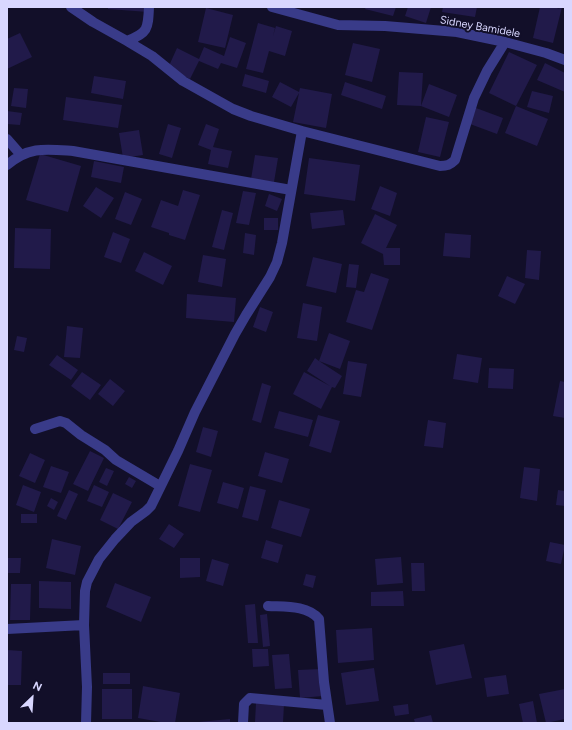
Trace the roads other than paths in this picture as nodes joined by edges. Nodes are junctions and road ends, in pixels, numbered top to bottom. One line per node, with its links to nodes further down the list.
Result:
1 (71, 7): 4 (street)
2 (149, 7): 4 (street)
3 (272, 7): 5 (street, Sidney Bamidele)
4 (127, 41): 7 (street)
5 (505, 42): 6 (street, Sidney Bamidele); 7 (street)
6 (565, 60)
7 (302, 131): 11 (street)
8 (7, 140): 9 (street)
9 (21, 155): 10 (street); 11 (street)
10 (7, 165)
11 (291, 190): 13 (street)
12 (36, 429): 13 (street)
13 (160, 486): 15 (street)
14 (268, 606): 17 (street)
15 (84, 625): 16 (street); 18 (street)
16 (7, 628)
17 (327, 705): 19 (street); 20 (street)
18 (86, 723)
19 (243, 723)
20 (330, 723)

